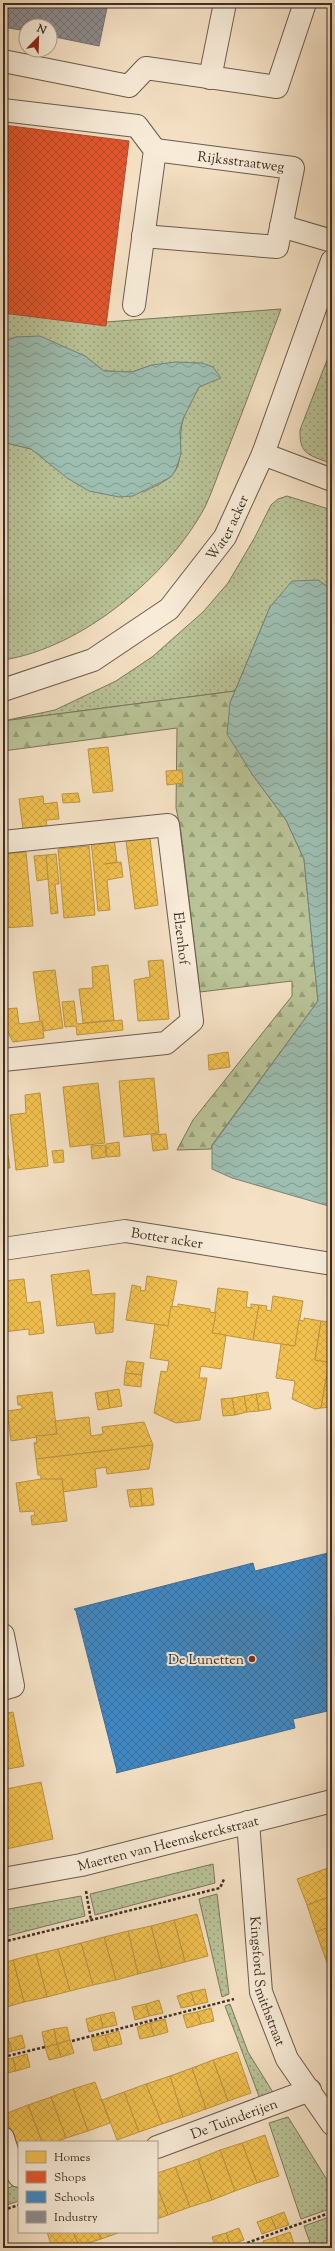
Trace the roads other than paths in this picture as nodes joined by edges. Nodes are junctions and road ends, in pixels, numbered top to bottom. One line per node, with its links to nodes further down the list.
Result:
1 (225, 3): 4 (street)
2 (305, 3): 4 (street)
3 (3, 61): 4 (street)
4 (210, 78)
5 (3, 110): 6 (street)
6 (155, 150): 7 (street, Rijksstraatweg); 8 (street)
7 (281, 226): 8 (street, Rijksstraatweg); 9 (street)
8 (143, 236): 11 (street)
9 (332, 241)
10 (332, 261): 12 (street, Water acker)
11 (134, 305)
12 (263, 454): 13 (street); 14 (street, Water acker)
13 (332, 480)
14 (3, 690)
15 (3, 842): 16 (street, Elzenhof)
16 (3, 1060)
17 (3, 1249): 18 (street, Botter acker)
18 (332, 1264)
19 (3, 1635): 20 (street)
20 (3, 1689)
21 (332, 1801): 22 (street, Maerten van Heemskerckstraat)
22 (248, 1822): 23 (street, Maerten van Heemskerckstraat); 24 (street, Kingsford Smithstraat)
23 (3, 1879)
24 (310, 2090): 25 (street, Kingsford Smithstraat); 27 (street, De Tuinderijen)
25 (332, 2124)
26 (3, 2138): 28 (street)
27 (158, 2146)
28 (15, 2175)

